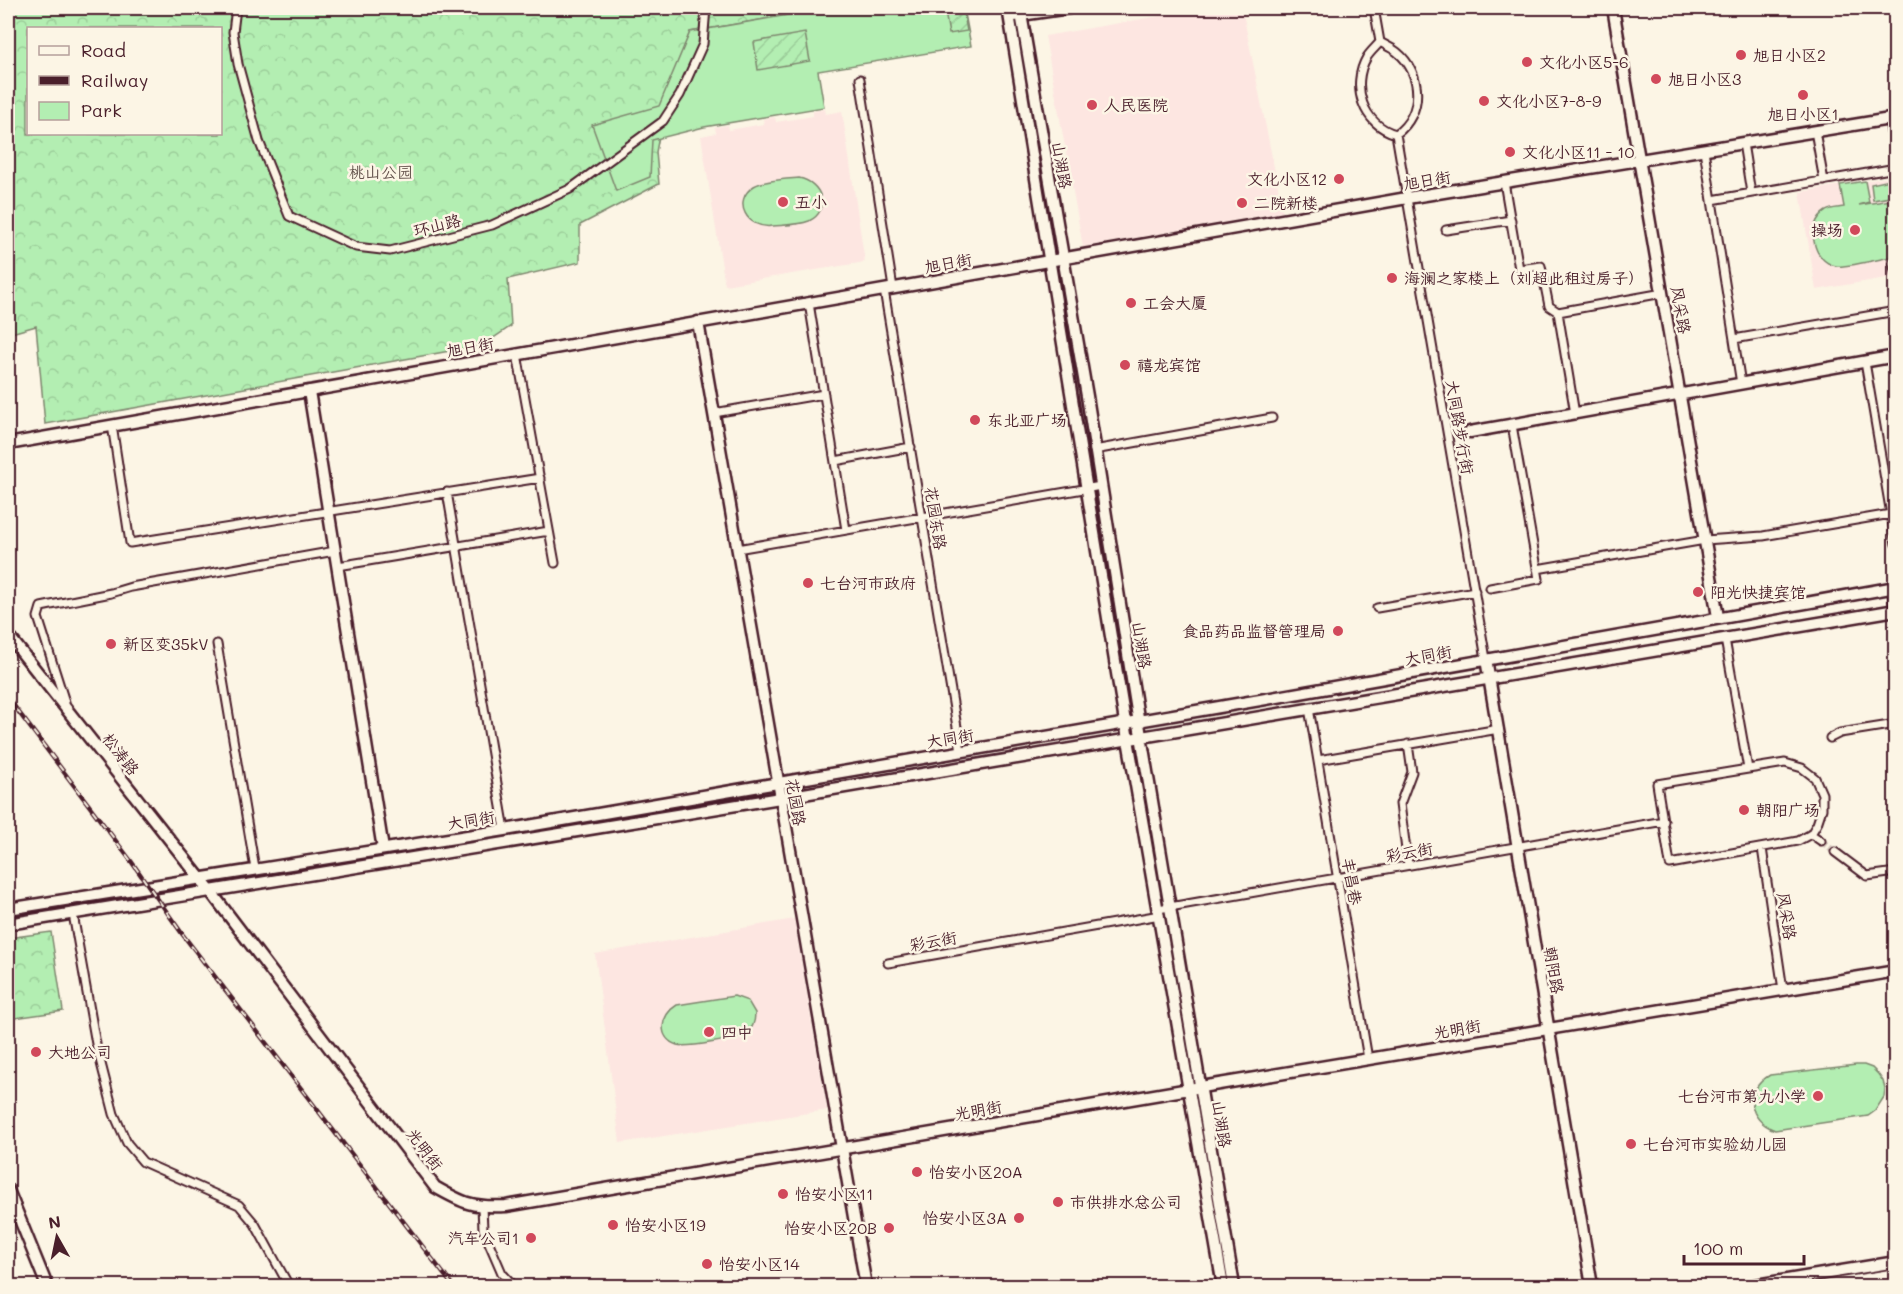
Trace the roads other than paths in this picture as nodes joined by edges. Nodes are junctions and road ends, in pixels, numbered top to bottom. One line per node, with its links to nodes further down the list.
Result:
1 (236, 8): 2 (street, 环山路)
2 (706, 8)
3 (1069, 8): 6 (main road)
4 (1374, 8): 7 (street)
5 (1613, 8): 14 (main road, 风采路)
6 (1015, 12): 24 (main road, 山湖路); 25 (main road, 山湖路)
7 (1380, 42): 11 (street); 11 (street)
8 (860, 79): 28 (street, 花园东路)
9 (1892, 119): 10 (main road, 旭日街); 15 (street)
10 (1815, 132): 12 (main road, 旭日街); 17 (street)
11 (1396, 134): 20 (street, 大同路步行街)
12 (1743, 143): 13 (main road, 旭日街); 19 (street)
13 (1704, 150): 14 (main road, 旭日街); 21 (street)
14 (1640, 159): 18 (main road, 旭日街); 29 (main road, 风采路)
15 (1896, 162)
16 (1896, 168): 17 (street)
17 (1824, 181): 19 (street)
18 (1504, 182): 20 (main road, 旭日街); 22 (street)
19 (1751, 193): 21 (street)
20 (1407, 198): 24 (main road, 旭日街); 71 (street, 大同路步行街)
21 (1712, 200): 34 (street)
22 (1511, 220): 23 (street); 32 (street)
23 (1446, 230)
24 (1063, 258): 25 (main road, 旭日街); 50 (main road, 山湖路)
25 (1051, 260): 28 (main road, 旭日街); 54 (main road, 山湖路)
26 (1896, 263): 27 (street)
27 (1896, 275)
28 (888, 289): 30 (main road, 旭日街); 49 (street, 花园东路)
29 (1664, 293): 32 (street); 41 (main road, 风采路)
30 (809, 303): 33 (main road, 旭日街); 40 (street)
31 (1896, 311): 34 (street)
32 (1558, 312): 43 (street)
33 (698, 322): 35 (main road, 旭日街); 42 (main road, 花园路)
34 (1734, 339): 38 (street)
35 (517, 354): 39 (main road, 旭日街); 52 (street)
36 (1896, 356): 37 (main road)
37 (1865, 362): 38 (main road); 57 (street)
38 (1741, 384): 41 (main road)
39 (309, 391): 45 (main road, 旭日街); 56 (main road)
40 (824, 394): 42 (street); 51 (street)
41 (1680, 395): 43 (main road); 61 (main road, 风采路)
42 (714, 413): 64 (main road, 花园路)
43 (1575, 414): 46 (main road)
44 (1272, 418): 50 (street)
45 (112, 425): 48 (main road, 旭日街); 56 (street)
46 (1512, 425): 47 (main road); 68 (street)
47 (1470, 432)
48 (8, 444)
49 (910, 447): 51 (street); 58 (street, 花园东路)
50 (1094, 450): 53 (main road, 山湖路)
51 (835, 461): 59 (street)
52 (540, 478): 55 (street); 60 (street)
53 (1101, 486): 54 (street); 82 (main road, 山湖路)
54 (1087, 489): 58 (street); 83 (main road, 山湖路)
55 (447, 492): 56 (street); 63 (street)
56 (329, 511): 65 (main road)
57 (1891, 514): 61 (street); 62 (street)
58 (922, 517): 59 (street); 90 (street, 花园东路)
59 (846, 530): 64 (street)
60 (549, 531): 63 (street); 66 (street)
61 (1705, 540): 68 (street); 74 (main road, 风采路)
62 (1896, 544)
63 (456, 546): 67 (street); 96 (street)
64 (737, 549): 93 (main road, 花园路)
65 (335, 551): 67 (main road); 81 (street)
66 (555, 563)
67 (338, 566): 101 (main road)
68 (1538, 569): 70 (street)
69 (1893, 587): 73 (street); 74 (main road, 大同街)
70 (1490, 588)
71 (1475, 591): 72 (street); 78 (street, 大同路步行街)
72 (1377, 608)
73 (1895, 610): 76 (main road, 大同街)
74 (1718, 617): 78 (main road, 大同街)
75 (8, 635): 81 (main road, 松涛路)
76 (1725, 639): 79 (main road, 大同街); 92 (street)
77 (217, 644): 104 (street)
78 (1486, 659): 79 (main road, 朝阳路); 82 (main road, 大同街)
79 (1490, 679): 80 (main road, 大同街); 85 (main road, 朝阳路)
80 (1309, 708): 86 (main road, 大同街); 91 (street, 丰昌巷)
81 (68, 711): 107 (main road, 松涛路)
82 (1139, 720): 83 (main road, 大同街); 86 (main road, 山湖路)
83 (1125, 722): 88 (main road, 山湖路); 90 (main road, 大同街)
84 (1896, 724): 87 (street)
85 (1498, 729): 89 (street); 99 (main road, 朝阳路)
86 (1141, 736): 88 (main road, 大同街); 109 (main road, 山湖路)
87 (1830, 738)
88 (1128, 739): 94 (main road, 大同街); 111 (main road, 山湖路)
89 (1408, 744): 91 (street); 103 (street)
90 (961, 751): 93 (main road, 大同街)
91 (1318, 760): 106 (street, 丰昌巷)
92 (1748, 769): 95 (street); 97 (street)
93 (777, 782): 94 (main road, 花园路); 96 (main road, 大同街)
94 (780, 798): 108 (main road, 大同街); 120 (main road, 花园路)
95 (1664, 821): 99 (street, 彩云街); 100 (street)
96 (505, 830): 101 (main road, 大同街)
97 (1811, 834): 98 (street); 100 (street)
98 (1821, 842)
99 (1518, 846): 103 (street, 彩云街); 117 (main road, 朝阳路)
100 (1762, 848): 116 (street, 风采路)
101 (383, 849): 104 (main road, 大同街)
102 (1834, 852): 105 (street)
103 (1408, 865): 106 (street, 彩云街)
104 (255, 870): 107 (main road, 大同街)
105 (1896, 872)
106 (1338, 878): 109 (street, 彩云街); 118 (street, 丰昌巷)
107 (201, 879): 108 (main road, 松涛路); 110 (main road, 大同街)
108 (211, 892): 112 (main road, 大同街); 122 (main road, 光明街)
109 (1171, 906): 111 (street, 彩云街); 119 (main road, 山湖路)
110 (8, 909)
111 (1159, 912): 114 (street, 彩云街); 119 (main road, 山湖路)
112 (73, 914): 113 (main road, 大同街); 127 (street)
113 (8, 924)
114 (888, 963)
115 (1896, 971): 116 (main road, 光明街)
116 (1783, 990): 117 (main road, 光明街)
117 (1549, 1029): 118 (main road, 光明街); 132 (main road, 朝阳路)
118 (1368, 1059): 119 (main road, 光明街)
119 (1196, 1088): 120 (main road, 光明街); 130 (main road, 山湖路); 131 (main road, 山湖路)
120 (842, 1149): 122 (main road, 光明街); 129 (main road, 花园路)
121 (8, 1190): 126 (main road)
122 (482, 1208): 128 (street)
123 (1896, 1262): 133 (main road)
124 (1896, 1274): 125 (main road)
125 (1829, 1286)
126 (47, 1287)
127 (289, 1287)
128 (514, 1287)
129 (866, 1287)
130 (1222, 1287)
131 (1234, 1287)
132 (1592, 1287)
133 (1750, 1287)

